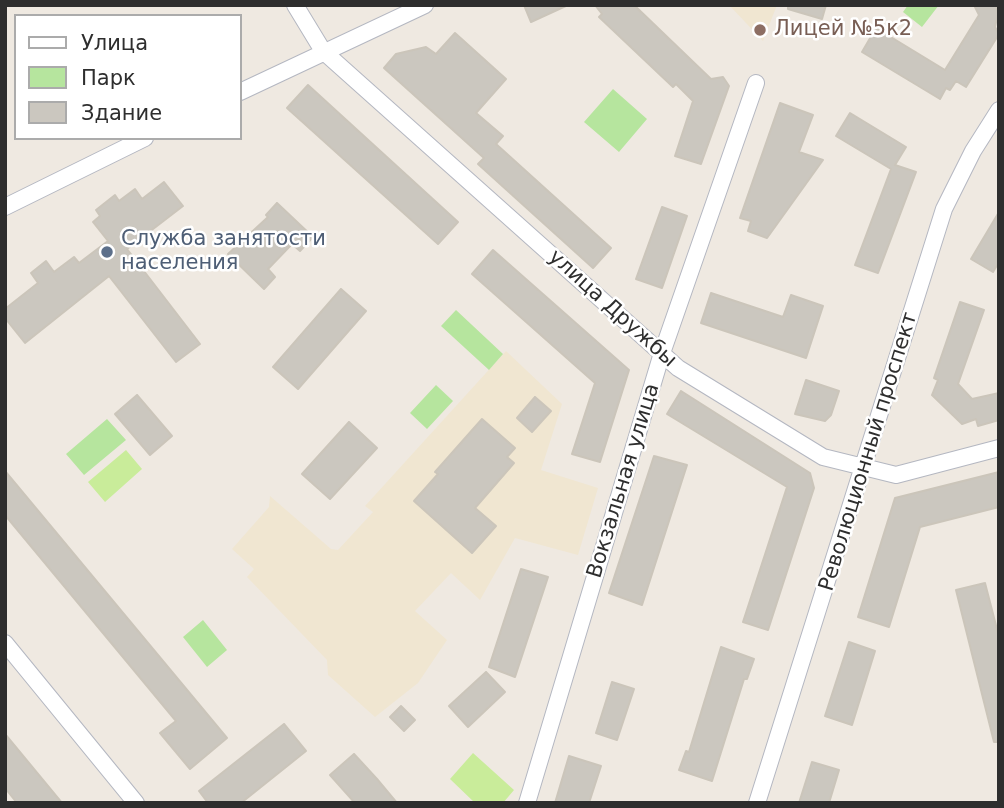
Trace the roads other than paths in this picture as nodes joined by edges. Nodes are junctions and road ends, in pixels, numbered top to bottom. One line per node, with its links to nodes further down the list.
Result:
1 (295, 5): 3 (street, улица Дружбы)
2 (425, 5): 3 (street)
3 (323, 51): 5 (street); 9 (street, улица Дружбы)
4 (756, 83): 9 (street, Вокзальная улица)
5 (242, 91)
6 (999, 110): 11 (street, Революционный проспект)
7 (141, 140): 8 (street)
8 (5, 207)
9 (662, 353): 11 (street, улица Дружбы); 14 (street, Вокзальная улица)
10 (999, 448): 11 (street, улица Дружбы)
11 (865, 467): 15 (street, Революционный проспект)
12 (5, 643): 13 (street)
13 (136, 803)
14 (527, 803)
15 (757, 803)

